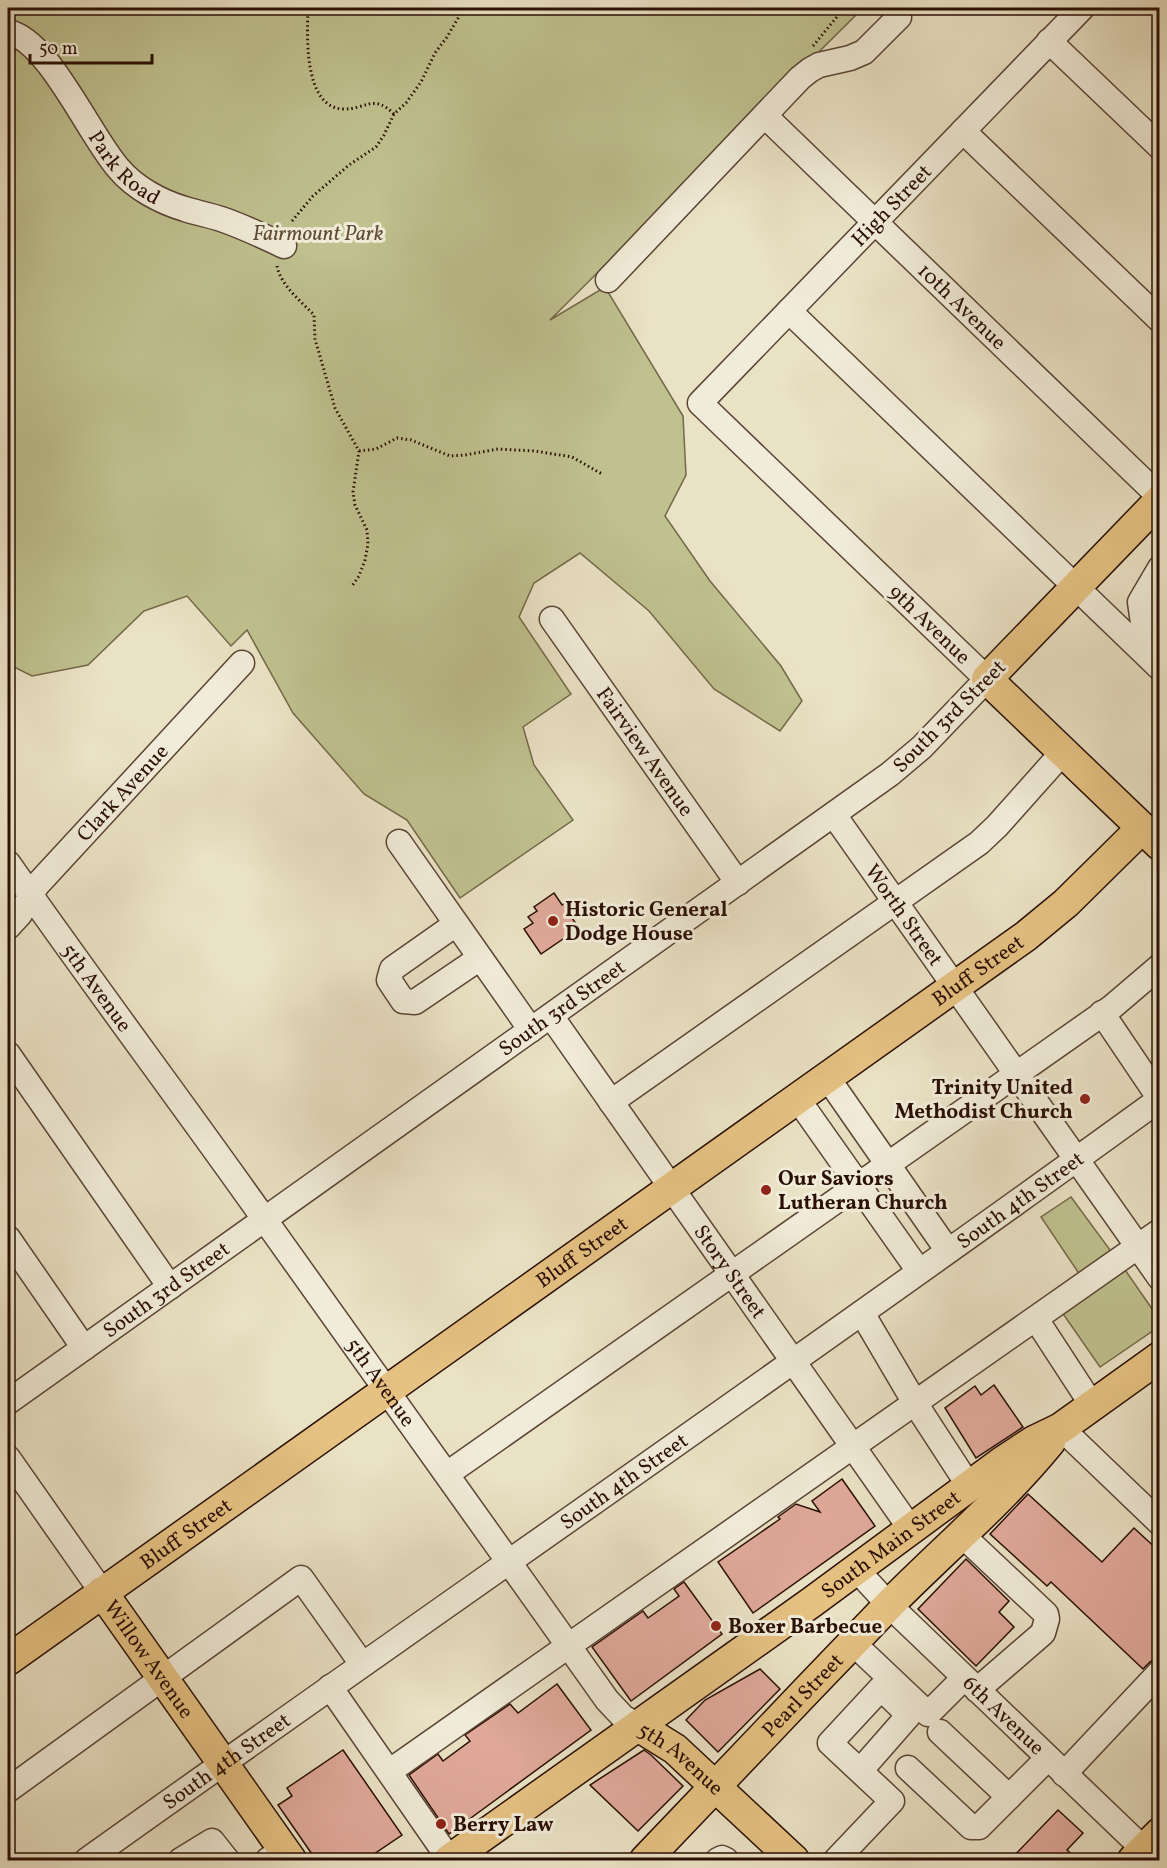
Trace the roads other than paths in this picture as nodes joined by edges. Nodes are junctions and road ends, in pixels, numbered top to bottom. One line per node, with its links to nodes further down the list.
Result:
1 (1082, 8): 4 (street, High Street)
2 (899, 17): 5 (street)
3 (8, 32): 9 (street, Park Road)
4 (1049, 41): 6 (street, High Street); 7 (street)
5 (765, 116): 8 (street, 10th Avenue); 10 (street)
6 (963, 131): 8 (street, High Street); 12 (street)
7 (1160, 147)
8 (874, 222): 11 (street, High Street); 14 (street, 10th Avenue)
9 (280, 256)
10 (608, 280)
11 (789, 311): 13 (street, High Street); 16 (street)
12 (1160, 320)
13 (700, 403): 21 (street, 9th Avenue)
14 (1160, 499): 16 (main road, South 3rd Street)
15 (1160, 568): 18 (street)
16 (1076, 587): 20 (street); 21 (main road, South 3rd Street)
17 (552, 620): 27 (street, Fairview Avenue)
18 (1160, 641)
19 (242, 663): 28 (street, Clark Avenue)
20 (1160, 668)
21 (987, 680): 22 (main road, 9th Avenue); 23 (street, South 3rd Street)
22 (1063, 752): 24 (main road, 9th Avenue); 29 (street)
23 (834, 815): 27 (street, South 3rd Street); 29 (street, Worth Street)
24 (1150, 836): 34 (main road, Bluff Street)
25 (399, 842): 30 (street)
26 (8, 863): 28 (street, 5th Avenue)
27 (738, 883): 36 (street, South 3rd Street)
28 (31, 897): 31 (street, Clark Avenue); 48 (street, 5th Avenue)
29 (896, 902): 34 (street, Worth Street); 43 (street)
30 (456, 924): 32 (street); 32 (street)
31 (8, 927)
32 (480, 958): 37 (street)
33 (1160, 966): 35 (street)
34 (955, 987): 39 (street, Worth Street); 40 (main road, Bluff Street)
35 (1102, 1013): 39 (street); 42 (street)
36 (550, 1016): 37 (street, South 3rd Street); 43 (street, Story Street)
37 (531, 1030): 48 (street, South 3rd Street)
38 (8, 1054): 56 (street)
39 (1016, 1074): 44 (street, Worth Street); 45 (street)
40 (828, 1077): 41 (main road, Bluff Street); 45 (street)
41 (798, 1098): 46 (street); 47 (main road, Bluff Street)
42 (1160, 1099): 44 (street, South 4th Street)
43 (611, 1102): 47 (street, Story Street)
44 (1076, 1160): 51 (street, Worth Street); 52 (street, South 4th Street)
45 (889, 1164): 46 (street); 52 (street)
46 (859, 1185): 53 (street); 54 (street)
47 (671, 1188): 54 (street, Story Street); 62 (main road, Bluff Street)
48 (265, 1219): 56 (street, South 3rd Street); 62 (street, 5th Avenue)
49 (1160, 1231): 51 (street)
50 (8, 1238): 59 (street)
51 (1138, 1247): 55 (street, Worth Street); 58 (street)
52 (948, 1251): 53 (street, South 4th Street)
53 (920, 1271): 57 (street, South 4th Street)
54 (732, 1274): 61 (street, Story Street); 69 (street)
55 (1160, 1278)
56 (170, 1287): 59 (street, South 3rd Street)
57 (862, 1312): 61 (street, South 4th Street); 64 (street)
58 (1036, 1319): 64 (street); 65 (street)
59 (84, 1348): 63 (street, South 3rd Street)
60 (1160, 1357): 65 (main road, South Main Street)
61 (792, 1362): 67 (street, Story Street); 74 (street, South 4th Street)
62 (387, 1390): 69 (street, 5th Avenue); 76 (main road, Bluff Street)
63 (8, 1402)
64 (915, 1403): 67 (street); 70 (street)
65 (1092, 1405): 66 (main road, South Main Street)
66 (1061, 1428): 70 (main road, South Main Street); 71 (street); 73 (main road, Pearl Street)
67 (853, 1448): 72 (street, Story Street); 79 (street)
68 (8, 1458): 76 (street, Willow Avenue)
69 (447, 1474): 74 (street, 5th Avenue)
70 (969, 1486): 72 (main road, South Main Street)
71 (1160, 1523)
72 (909, 1528): 75 (main road, South Main Street)
73 (962, 1535): 77 (main road, Pearl Street); 84 (street)
74 (508, 1561): 79 (street, 5th Avenue); 81 (street, South 4th Street)
75 (856, 1569): 77 (street, 6th Avenue); 86 (main road, South Main Street)
76 (102, 1592): 80 (main road, Bluff Street); 83 (main road, Willow Avenue)
77 (889, 1605): 78 (main road, Pearl Street); 84 (street, 6th Avenue)
78 (853, 1643): 84 (street); 93 (main road, Pearl Street)
79 (568, 1646): 86 (street, 5th Avenue); 91 (street)
80 (8, 1660)
81 (362, 1664): 83 (street); 85 (street, South 4th Street)
82 (1160, 1672): 89 (street)
83 (163, 1679): 88 (main road, Willow Avenue); 94 (street)
84 (971, 1684): 89 (street, 6th Avenue)
85 (330, 1687): 88 (street, South 4th Street); 91 (street)
86 (638, 1726): 93 (main road, 5th Avenue); 101 (main road, South Main Street)
87 (940, 1732): 95 (street)
88 (222, 1764): 97 (main road, Willow Avenue); 98 (street, South 4th Street)
89 (1056, 1766): 95 (street); 96 (street, 6th Avenue)
90 (908, 1768): 95 (street)
91 (390, 1771): 101 (street)
92 (860, 1771): 106 (street)
93 (715, 1786): 102 (main road, Pearl Street); 105 (main road, 5th Avenue)
94 (8, 1790)
95 (1009, 1797)
96 (1148, 1851)
97 (281, 1857)
98 (87, 1860)
99 (181, 1860): 100 (street)
100 (227, 1860)
101 (449, 1860)
102 (645, 1860)
103 (717, 1860): 104 (street)
104 (726, 1860)
105 (794, 1860)
106 (836, 1860)

